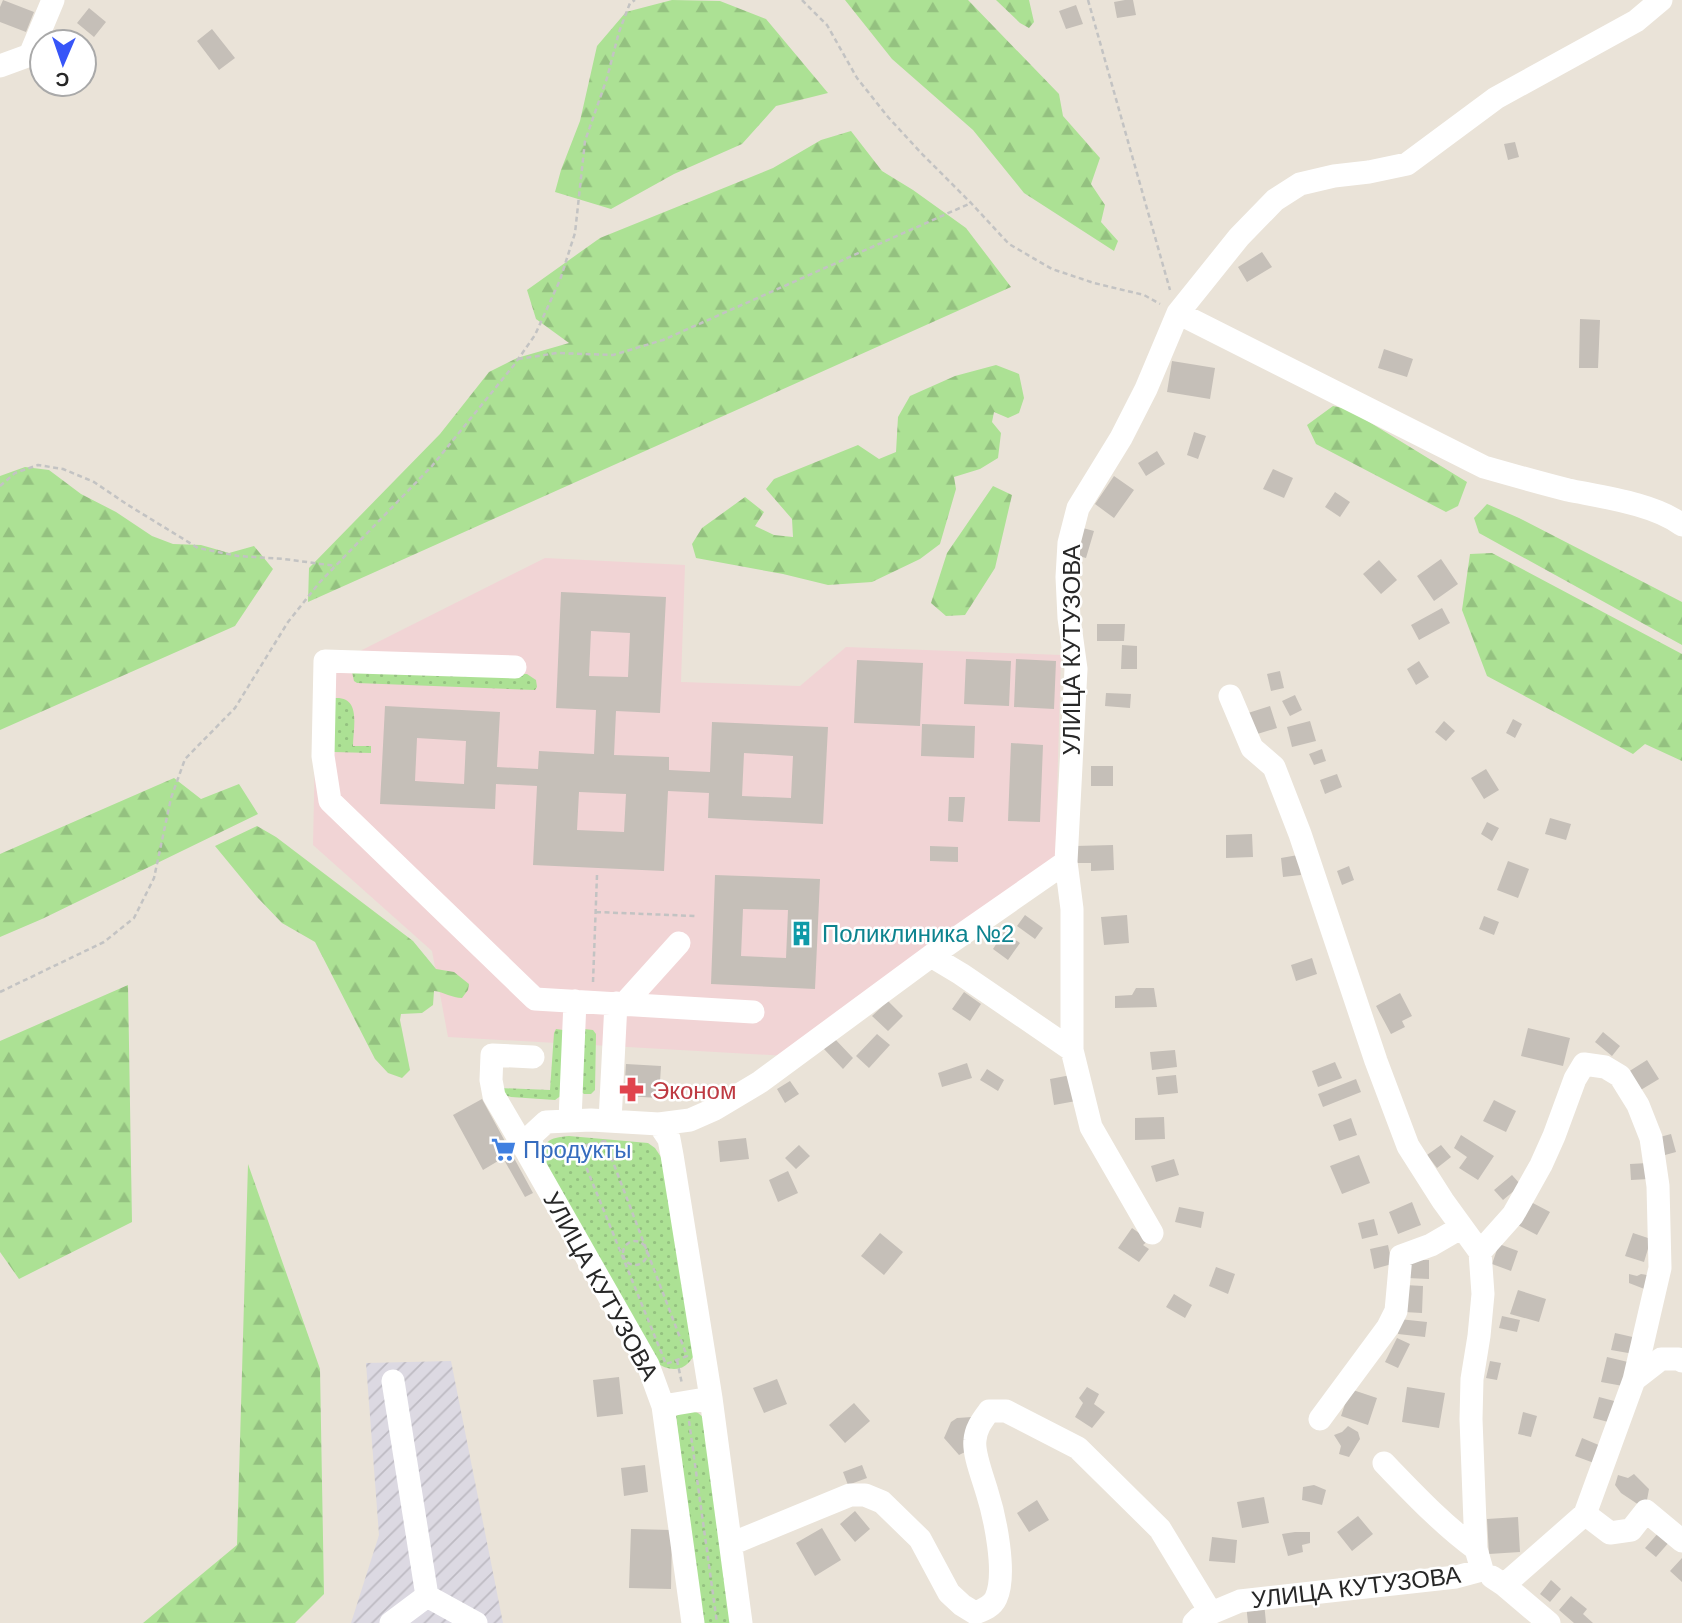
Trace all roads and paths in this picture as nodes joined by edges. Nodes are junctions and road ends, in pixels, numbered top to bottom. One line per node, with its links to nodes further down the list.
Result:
1 (53, 0): 6 (street)
2 (635, 0): 9 (path)
3 (802, 0): 7 (path)
4 (1088, 0): 8 (path)
5 (1661, 0): 8 (street, УЛИЦА КУТУЗОВА)
6 (0, 66)
7 (971, 203): 8 (path); 9 (path)
8 (1178, 313): 11 (street); 15 (street, УЛИЦА КУТУЗОВА)
9 (518, 359): 12 (path)
10 (0, 486): 12 (path)
11 (1682, 525)
12 (336, 566): 21 (path)
13 (515, 667): 22 (street)
14 (1230, 696): 31 (street)
15 (1066, 862): 20 (street); 25 (street, УЛИЦА КУТУЗОВА)
16 (597, 875): 17 (path)
17 (596, 912): 18 (path); 22 (path)
18 (695, 916)
19 (679, 943): 23 (street)
20 (931, 956): 25 (street); 29 (street)
21 (0, 992)
22 (584, 1002): 23 (street); 27 (street)
23 (620, 1004): 24 (street); 28 (street)
24 (753, 1012)
25 (1072, 1050): 32 (street, УЛИЦА КУТУЗОВА)
26 (533, 1057): 30 (street, УЛИЦА КУТУЗОВА)
27 (570, 1120): 28 (street); 30 (street)
28 (610, 1121): 29 (street)
29 (659, 1124): 40 (street)
30 (528, 1154): 41 (street, УЛИЦА КУТУЗОВА)
31 (1462, 1227): 34 (street); 42 (street)
32 (1152, 1233)
33 (646, 1248): 35 (path); 35 (path); 35 (path); 36 (path)
34 (1480, 1252): 38 (street); 47 (street)
35 (624, 1257): 36 (path)
36 (677, 1360): 41 (path)
37 (1682, 1362): 38 (street)
38 (1634, 1380): 44 (street)
39 (393, 1381): 49 (street)
40 (711, 1398): 41 (street); 46 (street)
41 (674, 1404): 52 (street, УЛИЦА КУТУЗОВА); 53 (path)
42 (1320, 1419)
43 (1384, 1463): 47 (street)
44 (1585, 1514): 45 (street); 48 (street)
45 (1682, 1541)
46 (731, 1544): 50 (street); 54 (street)
47 (1479, 1560): 48 (street); 50 (street, УЛИЦА КУТУЗОВА)
48 (1504, 1585): 55 (street)
49 (411, 1614): 51 (street)
50 (1202, 1618)
51 (476, 1623)
52 (694, 1623)
53 (717, 1623)
54 (741, 1623)
55 (1549, 1623)

